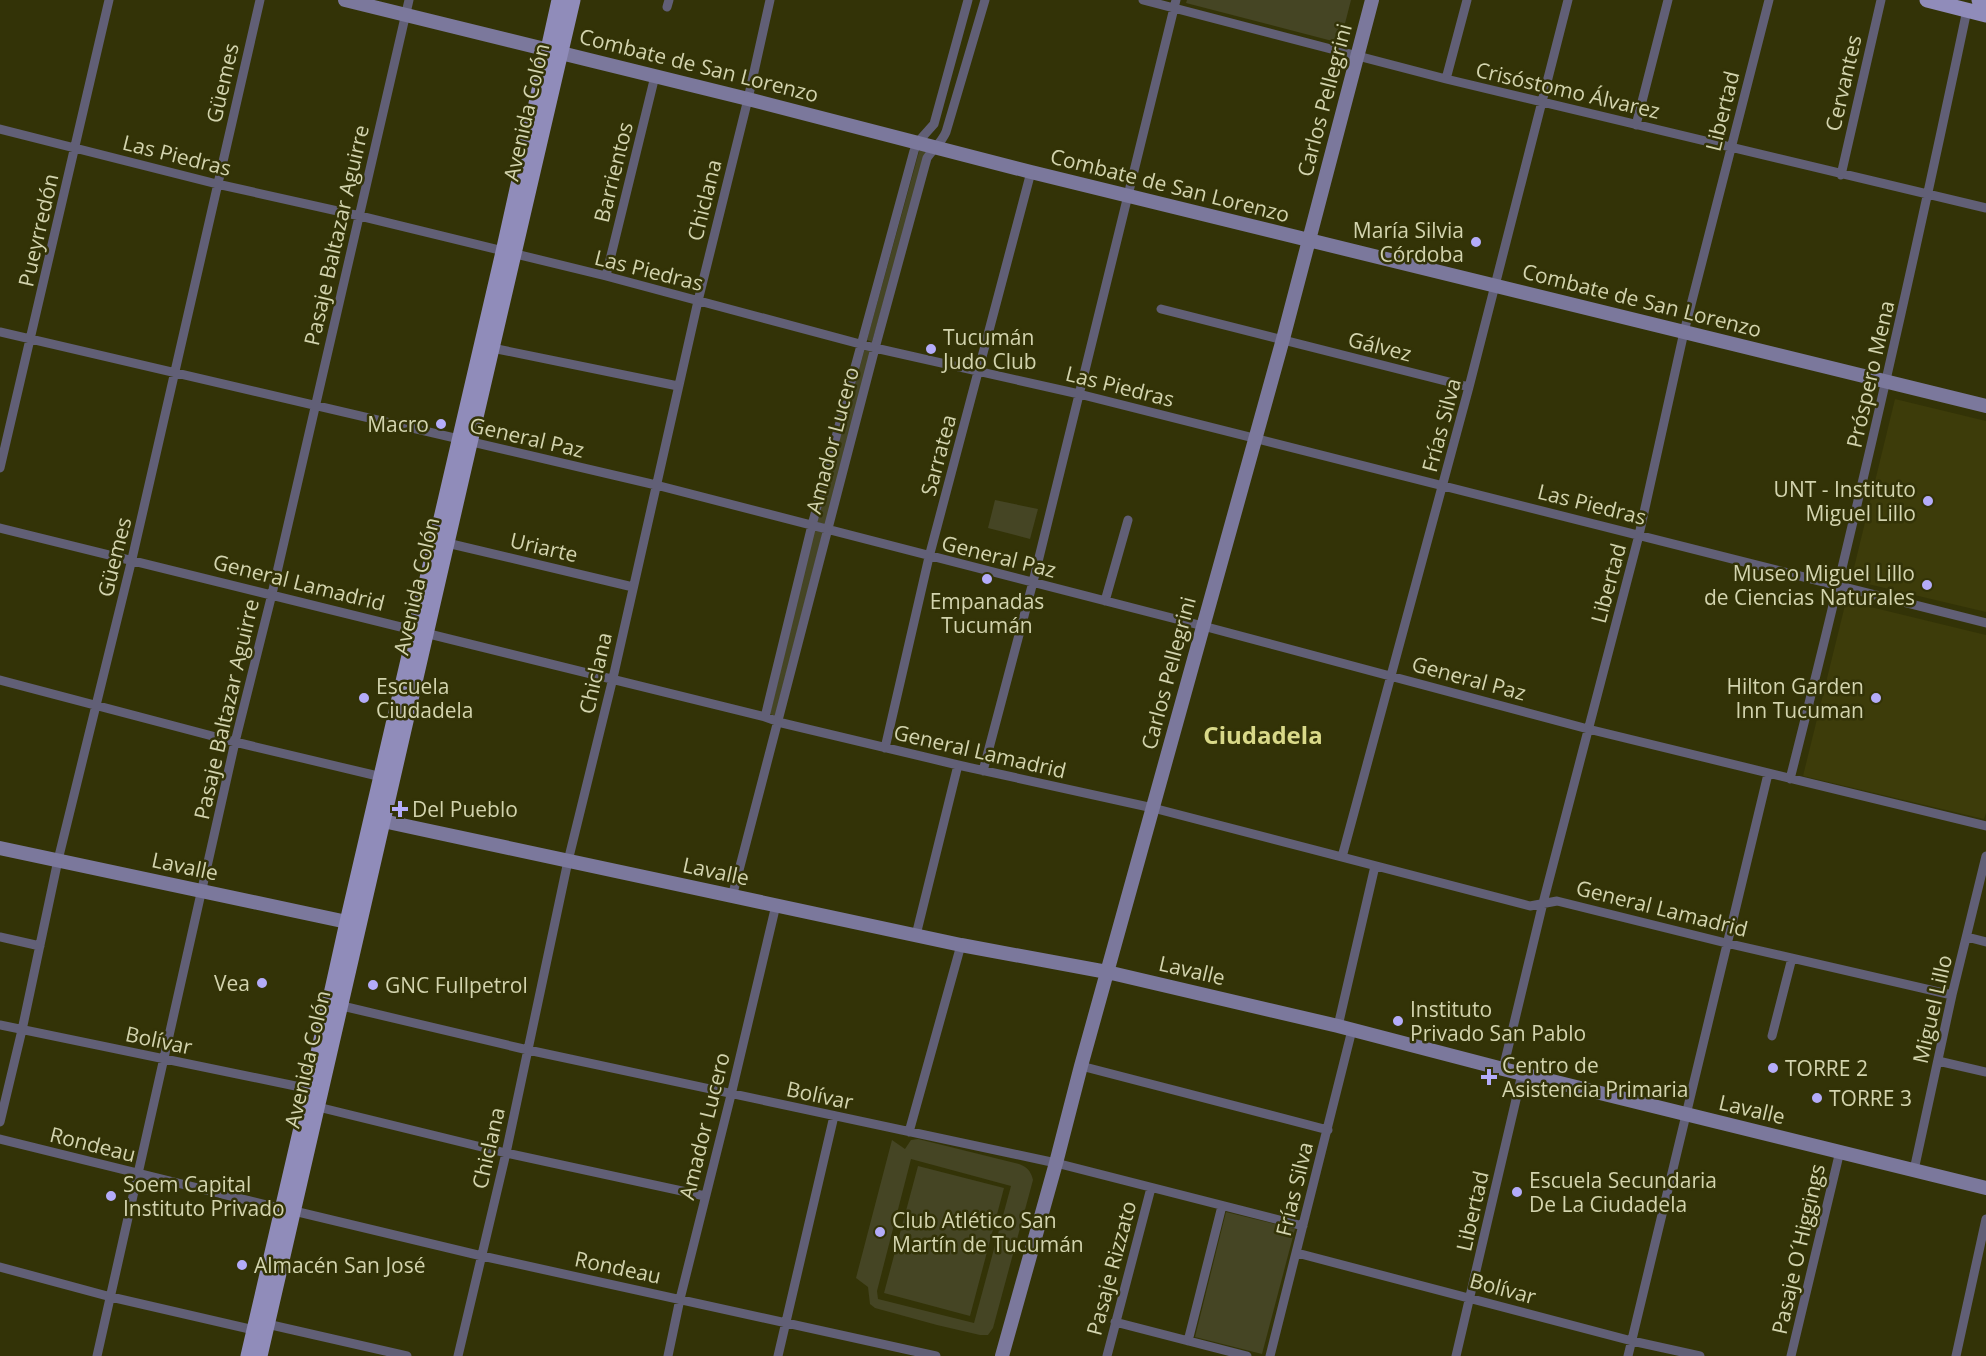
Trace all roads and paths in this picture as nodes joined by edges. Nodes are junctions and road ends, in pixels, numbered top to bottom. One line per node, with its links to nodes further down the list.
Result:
1 (109, 0): 33 (street, Pueyrredón)
2 (260, 0): 38 (street, Güemes)
3 (345, 0): 20 (street, Combate de San Lorenzo)
4 (559, 0): 24 (main road, Avenida Colón)
5 (573, 0): 24 (main road, Avenida Colón)
6 (771, 0): 28 (street, Chiclana)
7 (968, 0): 22 (street, Amador Lucero)
8 (985, 0): 23 (street, Amador Lucero)
9 (1143, 0): 19 (street, Crisóstomo Álvarez)
10 (1372, 0): 25 (street, Carlos Pellegrini)
11 (1467, 0): 27 (street)
12 (1568, 0): 29 (street, Frías Silva)
13 (1668, 0): 30 (street)
14 (1769, 0): 35 (street, Libertad)
15 (1881, 0): 37 (street, Cervantes)
16 (1927, 0): 18 (main road)
17 (1986, 2): 18 (main road)
18 (1971, 3): 21 (main road); 39 (street, Próspero Mena)
19 (1175, 4): 25 (street, Crisóstomo Álvarez); 40 (street)
20 (408, 7): 24 (street, Combate de San Lorenzo); 42 (street, Pasaje Baltazar Aguirre)
21 (1986, 15)
22 (956, 45): 23 (street); 32 (street, Amador Lucero)
23 (970, 49): 34 (street, Amador Lucero)
24 (555, 50): 26 (street, Combate de San Lorenzo); 44 (main road, Avenida Colón)
25 (1357, 57): 27 (street, Crisóstomo Álvarez); 43 (street, Carlos Pellegrini)
26 (655, 76): 28 (street, Combate de San Lorenzo); 45 (street, Barrientos)
27 (1446, 79): 29 (street, Crisóstomo Álvarez)
28 (748, 99): 32 (street, Combate de San Lorenzo); 47 (street, Chiclana)
29 (1543, 102): 30 (street, Crisóstomo Álvarez); 46 (street, Frías Silva)
30 (1636, 124): 35 (street, Crisóstomo Álvarez)
31 (0, 129): 33 (street, Las Piedras)
32 (917, 143): 34 (street, Combate de San Lorenzo); 53 (street, Amador Lucero)
33 (76, 147): 38 (street, Las Piedras); 51 (street, Pueyrredón)
34 (934, 147): 36 (street, Combate de San Lorenzo); 55 (street, Amador Lucero)
35 (1731, 147): 37 (street, Crisóstomo Álvarez); 50 (street, Libertad)
36 (1031, 172): 40 (street, Combate de San Lorenzo); 56 (street, Sarratea)
37 (1841, 175): 39 (street, Crisóstomo Álvarez)
38 (217, 184): 42 (street, Las Piedras); 57 (street, Güemes)
39 (1928, 195): 41 (street, Crisóstomo Álvarez); 58 (street, Próspero Mena)
40 (1128, 196): 43 (street, Combate de San Lorenzo); 61 (street)
41 (1986, 208)
42 (360, 216): 44 (street, Las Piedras); 63 (street, Pasaje Baltazar Aguirre)
43 (1308, 240): 46 (street, Combate de San Lorenzo); 52 (street, Carlos Pellegrini)
44 (509, 254): 45 (street, Las Piedras); 54 (main road, Avenida Colón); 65 (main road, Avenida Colón)
45 (606, 276): 47 (street, Las Piedras)
46 (1496, 286): 50 (street, Combate de San Lorenzo); 60 (street, Frías Silva)
47 (698, 301): 53 (street, Las Piedras); 59 (street, Chiclana)
48 (1161, 309): 52 (street, Gálvez)
49 (0, 332): 51 (street, General Paz)
50 (1684, 332): 58 (street, Combate de San Lorenzo); 73 (street, Libertad)
51 (30, 339): 57 (street, General Paz); 66 (street, Pueyrredón)
52 (1282, 339): 60 (street, Gálvez); 64 (street, Carlos Pellegrini)
53 (862, 344): 55 (street, Las Piedras); 70 (street, Amador Lucero)
54 (492, 348): 59 (street); 65 (main road, Avenida Colón)
55 (875, 348): 56 (street, Las Piedras); 72 (street, Amador Lucero)
56 (978, 372): 61 (street, Las Piedras); 75 (street, Sarratea)
57 (175, 374): 63 (street, General Paz); 76 (street, Güemes)
58 (1887, 382): 62 (street, Combate de San Lorenzo); 79 (street, Próspero Mena)
59 (678, 386): 67 (street, Chiclana)
60 (1470, 387): 68 (street, Frías Silva)
61 (1079, 394): 64 (street, Las Piedras); 77 (street)
62 (1986, 406)
63 (314, 407): 65 (street, General Paz); 80 (street, Pasaje Baltazar Aguirre)
64 (1255, 438): 68 (street, Las Piedras); 83 (street, Carlos Pellegrini)
65 (464, 442): 67 (street, General Paz); 74 (main road, Avenida Colón); 84 (main road, Avenida Colón)
66 (0, 468)
67 (656, 486): 70 (street, General Paz); 78 (street, Chiclana)
68 (1443, 486): 73 (street, Las Piedras); 85 (street, Frías Silva)
69 (1128, 520): 81 (street)
70 (812, 525): 72 (street, General Paz); 89 (street, Amador Lucero)
71 (0, 528): 76 (street, General Lamadrid)
72 (828, 529): 75 (street, General Paz); 90 (street, Amador Lucero)
73 (1639, 535): 79 (street, Las Piedras); 91 (street, Libertad)
74 (447, 543): 78 (street, Uriarte); 84 (main road, Avenida Colón)
75 (929, 557): 77 (street, General Paz); 93 (street, Sarratea)
76 (132, 559): 80 (street, General Lamadrid); 88 (street, Güemes)
77 (1033, 582): 81 (street, General Paz); 95 (street)
78 (633, 587): 86 (street, Chiclana)
79 (1839, 587): 82 (street, Las Piedras); 98 (street, Próspero Mena)
80 (272, 594): 84 (street, General Lamadrid); 92 (street, Pasaje Baltazar Aguirre)
81 (1106, 601): 83 (street, General Paz)
82 (1986, 623)
83 (1203, 626): 85 (street, General Paz); 99 (street, Carlos Pellegrini)
84 (421, 632): 86 (street, General Lamadrid); 97 (main road, Avenida Colón); 100 (main road, Avenida Colón)
85 (1392, 676): 91 (street, General Paz); 104 (street, Frías Silva)
86 (613, 678): 89 (street, General Lamadrid); 106 (street, Chiclana)
87 (0, 680): 88 (street)
88 (96, 705): 92 (street); 105 (street, Güemes)
89 (765, 717): 90 (street, General Lamadrid)
90 (778, 722): 93 (street, General Lamadrid); 109 (street, Amador Lucero)
91 (1588, 729): 96 (street, General Paz); 110 (street, Libertad)
92 (235, 742): 97 (street); 108 (street, Pasaje Baltazar Aguirre)
93 (885, 748): 94 (street, General Lamadrid)
94 (958, 765): 95 (street, General Lamadrid); 113 (street)
95 (983, 771): 99 (street, General Lamadrid)
96 (1768, 774): 98 (street, General Paz); 117 (street)
97 (382, 777): 112 (main road, Avenida Colón)
98 (1790, 779): 101 (street, General Paz)
99 (1153, 808): 104 (street, General Lamadrid); 121 (street, Carlos Pellegrini)
100 (383, 821): 106 (street, Lavalle); 112 (main road, Avenida Colón)
101 (1986, 826)
102 (0, 848): 105 (street, Lavalle)
103 (1986, 856): 115 (street, Miguel Lillo)
104 (1342, 857): 107 (street, General Lamadrid)
105 (58, 860): 108 (street, Lavalle); 119 (street, Güemes)
106 (568, 861): 109 (street, Lavalle); 128 (street, Chiclana)
107 (1376, 866): 110 (street, General Lamadrid); 125 (street, Frías Silva)
108 (202, 892): 112 (street, Lavalle); 129 (street, Pasaje Baltazar Aguirre)
109 (732, 897): 111 (street, Lavalle)
110 (1543, 903): 117 (street, General Lamadrid); 132 (street, Libertad)
111 (776, 905): 113 (street, Lavalle); 136 (street, Amador Lucero)
112 (353, 924): 123 (main road, Avenida Colón)
113 (916, 934): 118 (street, Lavalle)
114 (0, 937): 119 (street)
115 (1967, 937): 116 (street); 122 (street, Miguel Lillo)
116 (1986, 942)
117 (1726, 943): 120 (street, General Lamadrid); 138 (street)
118 (961, 945): 121 (street, Lavalle); 142 (street)
119 (40, 946): 126 (street, Güemes)
120 (1792, 958): 122 (street, General Lamadrid); 127 (street)
121 (1107, 972): 125 (street, Lavalle); 131 (street, Carlos Pellegrini)
122 (1952, 995): 130 (street, Miguel Lillo)
123 (335, 1004): 128 (street, Bolívar); 135 (main road, Avenida Colón); 137 (main road, Avenida Colón)
124 (0, 1025): 126 (street, Bolívar)
125 (1345, 1028): 132 (street, Lavalle); 141 (street, Frías Silva)
126 (22, 1030): 129 (street, Bolívar); 140 (street, Güemes)
127 (1772, 1036)
128 (528, 1050): 136 (street, Bolívar); 145 (street, Chiclana)
129 (164, 1060): 135 (street, Bolívar); 148 (street, Pasaje Baltazar Aguirre)
130 (1938, 1061): 133 (street); 147 (street, Miguel Lillo)
131 (1081, 1065): 141 (street); 146 (street, Carlos Pellegrini)
132 (1503, 1069): 134 (street, Lavalle)
133 (1986, 1072)
134 (1522, 1074): 138 (street, Lavalle); 160 (street, Libertad)
135 (310, 1089): 153 (main road, Avenida Colón)
136 (731, 1095): 139 (street, Bolívar); 151 (street, Amador Lucero)
137 (318, 1107): 145 (street); 153 (main road, Avenida Colón)
138 (1685, 1114): 144 (street, Lavalle); 166 (street)
139 (834, 1116): 142 (street, Bolívar); 163 (street)
140 (0, 1122)
141 (1328, 1130): 155 (street, Frías Silva)
142 (909, 1132): 146 (street, Bolívar)
143 (0, 1139): 148 (street, Rondeau)
144 (1840, 1151): 147 (street, Lavalle); 182 (street, Pasaje O´Higgings)
145 (506, 1153): 151 (street); 157 (street, Chiclana)
146 (1056, 1163): 149 (street, Bolívar); 175 (street, Carlos Pellegrini)
147 (1914, 1170): 150 (street, Lavalle)
148 (137, 1173): 153 (street, Rondeau); 159 (street, Pasaje Baltazar Aguirre)
149 (1151, 1188): 152 (street, Bolívar); 162 (street, Pasaje Rizzato)
150 (1986, 1188)
151 (705, 1196): 161 (street, Amador Lucero)
152 (1222, 1206): 155 (street, Bolívar); 165 (street)
153 (288, 1210): 157 (street, Rondeau); 164 (main road, Avenida Colón)
154 (1986, 1219): 183 (street)
155 (1303, 1226): 156 (street, Frías Silva)
156 (1297, 1252): 160 (street, Bolívar); 178 (street, Frías Silva)
157 (482, 1256): 161 (street, Rondeau); 171 (street, Chiclana)
158 (0, 1267): 159 (street)
159 (111, 1297): 164 (street); 167 (street, Pasaje Baltazar Aguirre)
160 (1470, 1297): 166 (street, Bolívar); 179 (street, Libertad)
161 (680, 1299): 163 (street, Rondeau); 172 (street, Amador Lucero)
162 (1115, 1322): 165 (street); 176 (street, Pasaje Rizzato)
163 (784, 1324): 173 (street); 174 (street, Rondeau)
164 (261, 1327): 168 (main road, Avenida Colón); 169 (main road, Avenida Colón); 170 (street)
165 (1188, 1341): 177 (street)
166 (1632, 1341): 180 (street); 181 (street, Bolívar)
167 (97, 1356)
168 (248, 1356)
169 (260, 1356)
170 (407, 1356)
171 (458, 1356)
172 (668, 1356)
173 (778, 1356)
174 (936, 1356)
175 (1002, 1356)
176 (1107, 1356)
177 (1247, 1356)
178 (1270, 1356)
179 (1456, 1356)
180 (1628, 1356)
181 (1700, 1356)
182 (1791, 1356)
183 (1956, 1356)

